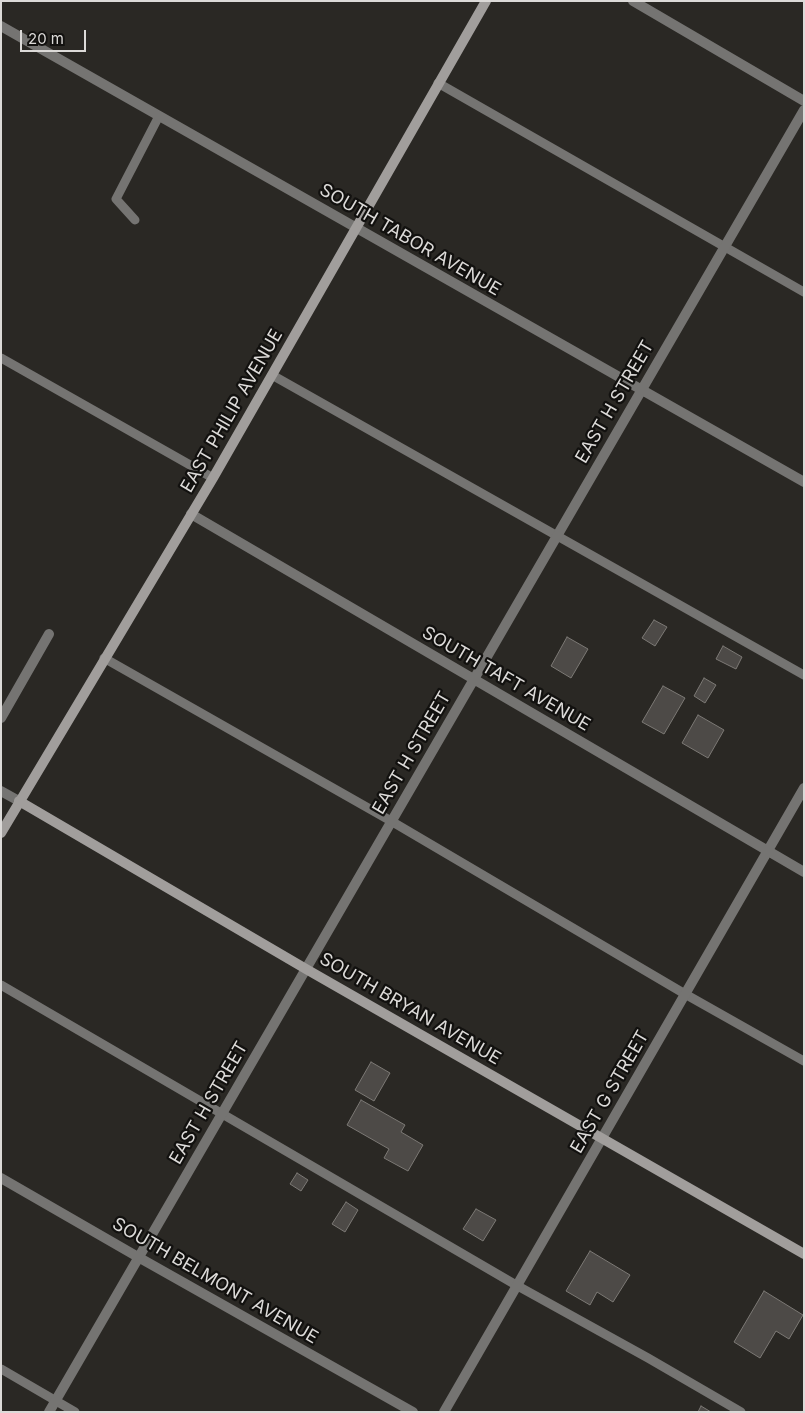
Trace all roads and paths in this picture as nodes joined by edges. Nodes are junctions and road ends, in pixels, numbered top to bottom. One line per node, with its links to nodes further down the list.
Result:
1 (486, 1): 4 (main road, EAST PHILIP AVENUE)
2 (633, 1): 5 (street)
3 (1, 26): 7 (street, SOUTH TABOR AVENUE)
4 (438, 83): 9 (main road, EAST PHILIP AVENUE); 10 (lane)
5 (804, 101)
6 (804, 110): 10 (street, EAST H STREET)
7 (159, 116): 8 (lane); 9 (street, SOUTH TABOR AVENUE)
8 (135, 220)
9 (356, 228): 13 (main road, EAST PHILIP AVENUE); 14 (street, SOUTH TABOR AVENUE)
10 (725, 246): 11 (lane); 14 (street, EAST H STREET)
11 (804, 292)
12 (1, 358): 15 (lane)
13 (272, 375): 15 (main road, EAST PHILIP AVENUE); 18 (lane)
14 (642, 389): 16 (street, SOUTH TABOR AVENUE); 18 (street, EAST H STREET)
15 (213, 478): 17 (main road, EAST PHILIP AVENUE)
16 (804, 482)
17 (191, 514): 20 (main road, EAST PHILIP AVENUE); 22 (street, SOUTH TAFT AVENUE)
18 (557, 535): 21 (lane); 22 (street, EAST H STREET)
19 (49, 634): 23 (street)
20 (104, 658): 26 (main road, EAST PHILIP AVENUE); 27 (lane)
21 (804, 675)
22 (474, 679): 27 (street, EAST H STREET); 29 (street, SOUTH TAFT AVENUE)
23 (1, 718)
24 (804, 788): 29 (street, EAST G STREET)
25 (1, 791): 26 (street, SOUTH BRYAN AVENUE)
26 (19, 801): 28 (main road, EAST PHILIP AVENUE); 31 (main road, SOUTH BRYAN AVENUE)
27 (391, 822): 31 (street, EAST H STREET); 33 (lane)
28 (1, 833)
29 (767, 851): 30 (street, SOUTH TAFT AVENUE); 33 (street, EAST G STREET)
30 (804, 872)
31 (306, 968): 35 (street, EAST H STREET); 36 (main road, SOUTH BRYAN AVENUE)
32 (1, 985): 35 (lane)
33 (685, 994): 34 (lane); 36 (street, EAST G STREET)
34 (804, 1061)
35 (222, 1113): 39 (street, EAST H STREET); 40 (lane)
36 (602, 1138): 38 (main road, SOUTH BRYAN AVENUE); 40 (street, EAST G STREET)
37 (1, 1178): 39 (street, SOUTH BELMONT AVENUE)
38 (804, 1254)
39 (138, 1257): 42 (street, EAST H STREET); 45 (street, SOUTH BELMONT AVENUE)
40 (516, 1285): 46 (street, EAST G STREET); 47 (lane)
41 (1, 1369): 42 (lane)
42 (55, 1400): 43 (street, EAST H STREET); 44 (lane)
43 (49, 1412)
44 (75, 1412)
45 (413, 1412)
46 (444, 1412)
47 (741, 1412)

